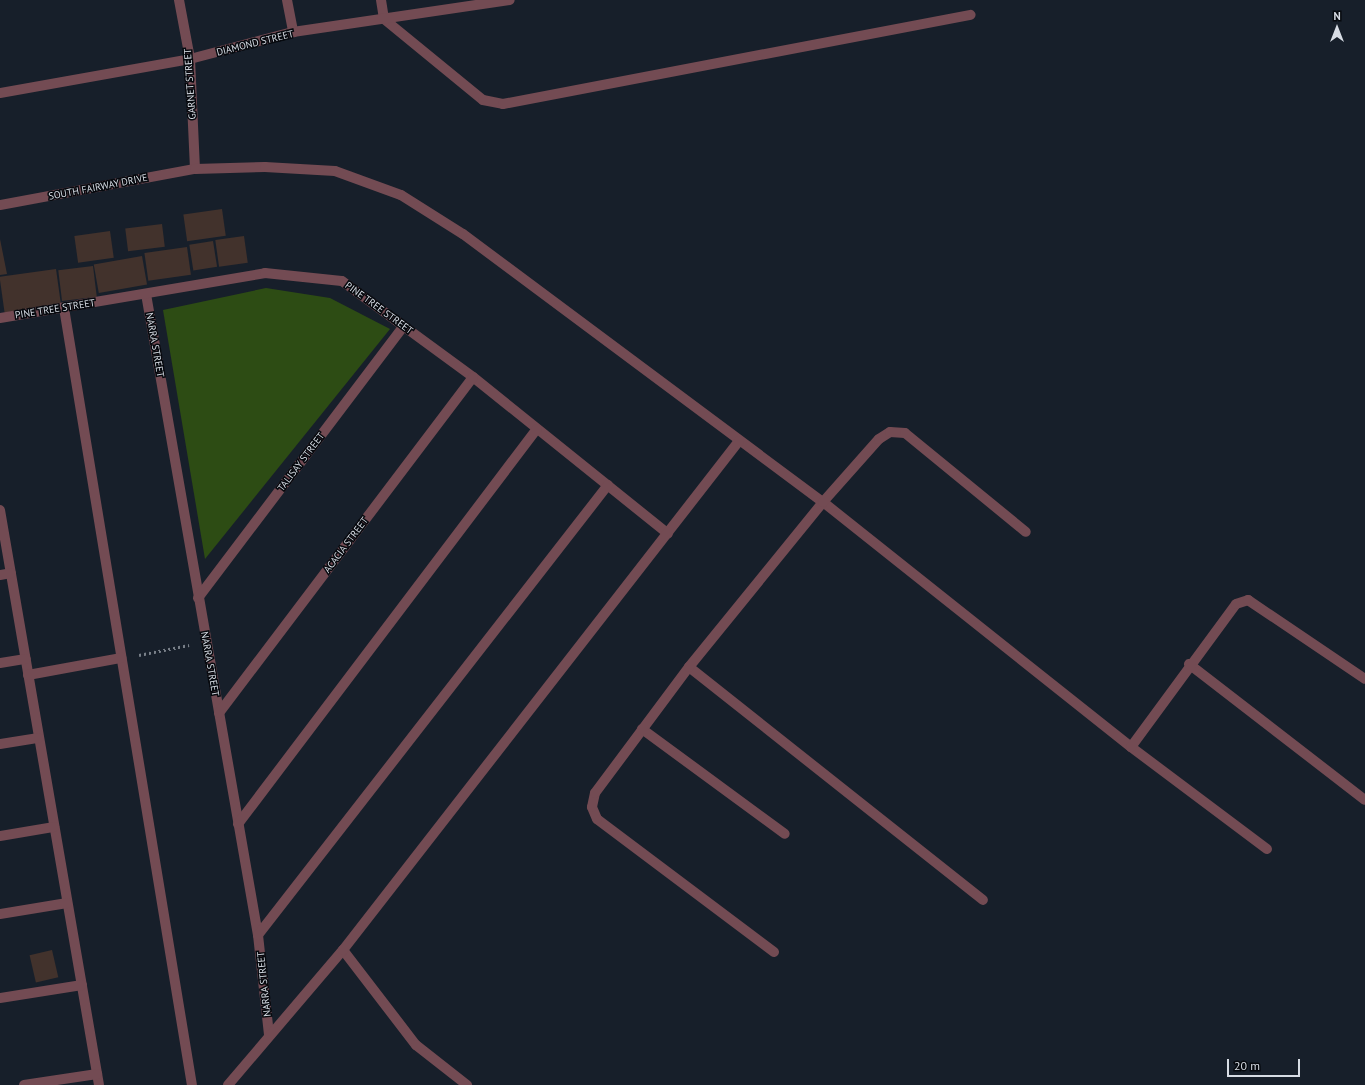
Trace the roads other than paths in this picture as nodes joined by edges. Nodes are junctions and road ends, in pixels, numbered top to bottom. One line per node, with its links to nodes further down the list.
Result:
1 (178, 0): 9 (street, GARNET STREET)
2 (287, 0): 8 (street)
3 (381, 0): 7 (street)
4 (510, 0): 5 (street, DIAMOND STREET)
5 (473, 3): 7 (street, DIAMOND STREET)
6 (971, 15): 7 (street)
7 (384, 20): 8 (street, DIAMOND STREET)
8 (293, 32): 9 (street, DIAMOND STREET)
9 (190, 59): 10 (street, DIAMOND STREET); 11 (street, GARNET STREET)
10 (0, 93)
11 (195, 169): 12 (street, SOUTH FAIRWAY DRIVE); 19 (street, SOUTH FAIRWAY DRIVE)
12 (0, 205)
13 (146, 294): 14 (street, PINE TREE STREET); 16 (street, PINE TREE STREET); 27 (street, NARRA STREET)
14 (64, 308): 15 (street, PINE TREE STREET); 28 (street)
15 (0, 318)
16 (404, 326): 17 (street, PINE TREE STREET); 27 (street, TALISAY STREET)
17 (473, 376): 18 (street, PINE TREE STREET); 35 (street, ACACIA STREET)
18 (538, 429): 20 (street, PINE TREE STREET); 41 (street)
19 (739, 441): 21 (street, SOUTH FAIRWAY DRIVE); 24 (street)
20 (608, 485): 24 (street, PINE TREE STREET); 49 (street)
21 (822, 502): 23 (street); 32 (street); 39 (street, SOUTH FAIRWAY DRIVE)
22 (0, 510): 25 (street)
23 (1026, 532)
24 (668, 534): 50 (street)
25 (11, 573): 26 (street); 29 (street)
26 (0, 575)
27 (198, 598): 35 (street, NARRA STREET)
28 (121, 658): 33 (street); 58 (street)
29 (26, 659): 30 (street); 33 (street)
30 (0, 663)
31 (1189, 664): 34 (street); 39 (street); 40 (street)
32 (689, 667): 36 (street); 46 (street)
33 (28, 675): 37 (street)
34 (1365, 679)
35 (218, 713): 41 (street, NARRA STREET)
36 (642, 729): 43 (street); 51 (street)
37 (39, 738): 38 (street); 42 (street)
38 (0, 744)
39 (1131, 747): 45 (street, SOUTH FAIRWAY DRIVE)
40 (1365, 800)
41 (238, 824): 49 (street, NARRA STREET)
42 (54, 827): 44 (street); 47 (street)
43 (785, 834)
44 (0, 836)
45 (1267, 849)
46 (983, 900)
47 (68, 903): 48 (street); 52 (street)
48 (0, 914)
49 (258, 935): 54 (street, NARRA STREET)
50 (344, 950): 54 (street); 60 (street)
51 (774, 952)
52 (82, 985): 53 (street); 55 (street)
53 (0, 998)
54 (269, 1035): 59 (street)
55 (97, 1074): 56 (street); 57 (street)
56 (24, 1085)
57 (98, 1085)
58 (192, 1085)
59 (228, 1085)
60 (467, 1085)

